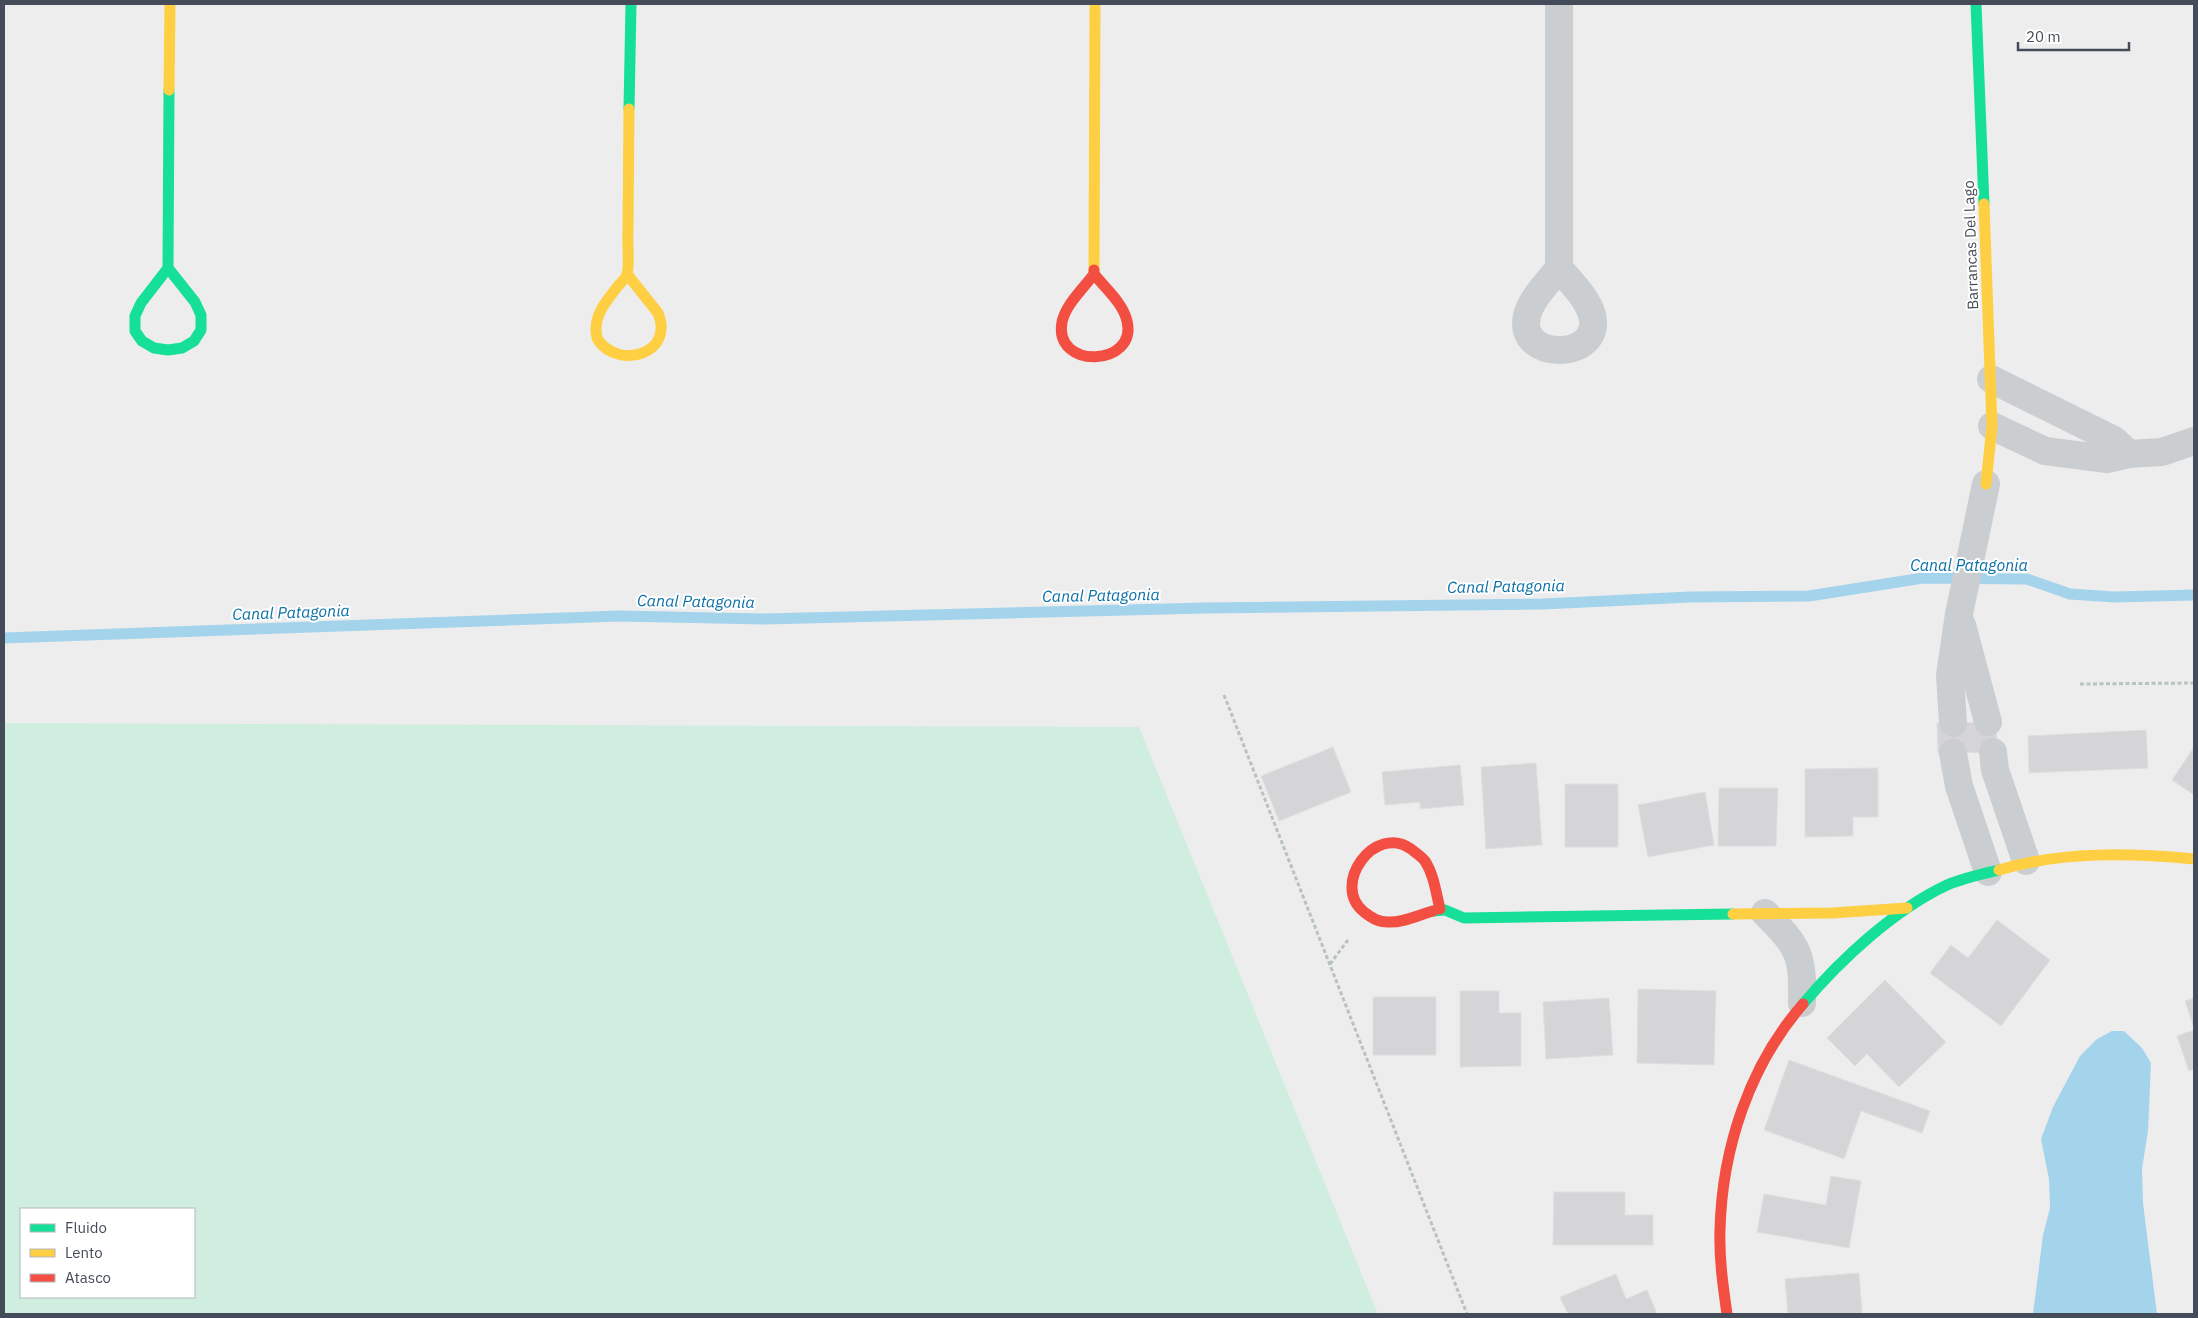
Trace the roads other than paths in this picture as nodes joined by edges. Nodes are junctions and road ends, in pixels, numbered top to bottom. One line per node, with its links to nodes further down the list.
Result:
1 (170, 4): 6 (street)
2 (630, 4): 8 (street)
3 (1094, 4): 9 (street)
4 (1559, 4): 7 (street)
5 (1976, 4): 10 (street, Barrancas Del Lago)
6 (168, 268): 6 (street)
7 (1559, 268)
8 (626, 274): 8 (street)
9 (1094, 274): 9 (street)
10 (1991, 380): 11 (street, Barrancas Del Lago); 13 (street)
11 (1992, 426): 13 (street); 14 (street, Barrancas Del Lago)
12 (2194, 441): 13 (street)
13 (2129, 454)
14 (1986, 484): 15 (street)
15 (1959, 614): 16 (street); 17 (street)
16 (1988, 722)
17 (1953, 723)
18 (1993, 752): 21 (street)
19 (1952, 753): 22 (street)
20 (2194, 859): 21 (street)
21 (2026, 861): 22 (street)
22 (1988, 872): 23 (street)
23 (1907, 908): 25 (street); 26 (street)
24 (1440, 910): 24 (street); 25 (street)
25 (1764, 913): 26 (street)
26 (1802, 1003): 27 (street)
27 (1727, 1314)

